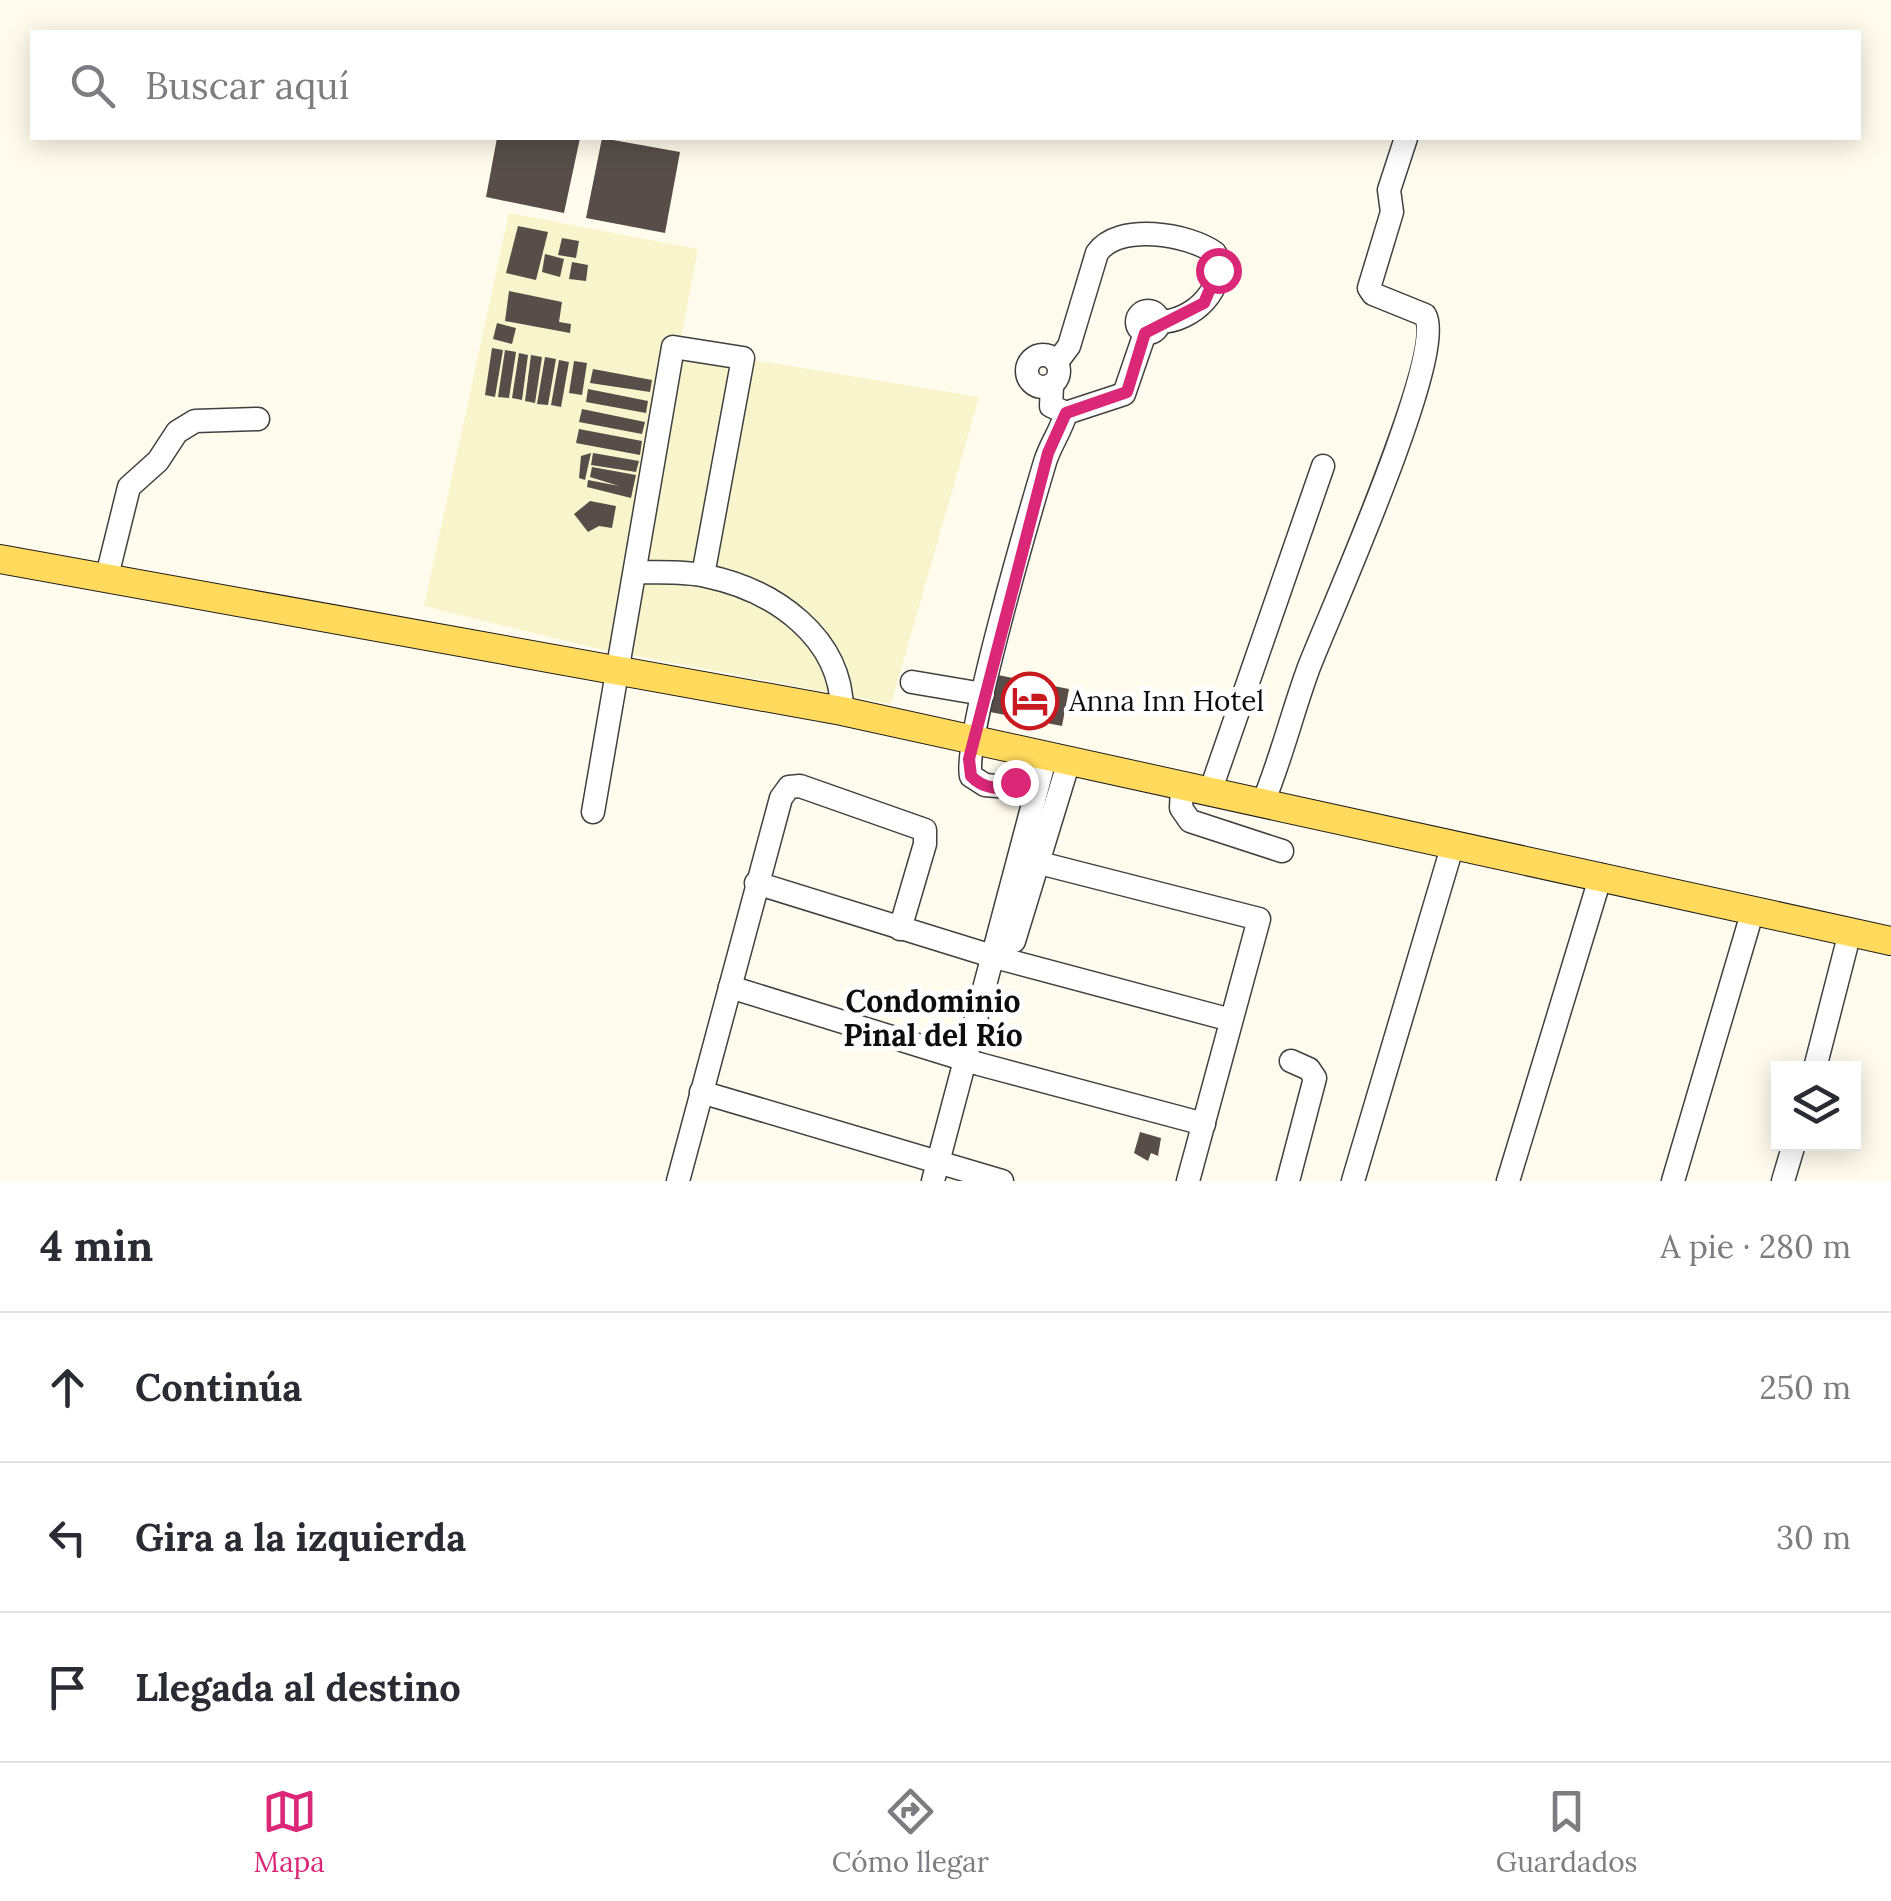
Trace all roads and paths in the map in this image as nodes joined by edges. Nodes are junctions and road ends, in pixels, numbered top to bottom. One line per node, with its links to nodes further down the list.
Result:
1 (1405, 140): 17 (street)
2 (1066, 413): 2 (street); 11 (street)
3 (258, 419): 8 (street)
4 (1323, 466): 16 (street)
5 (0, 559): 8 (main road)
6 (636, 572): 7 (street); 7 (street); 9 (street)
7 (703, 575): 12 (street)
8 (106, 580): 9 (main road)
9 (616, 668): 12 (main road); 18 (street)
10 (912, 682): 11 (street)
11 (984, 694): 13 (street)
12 (842, 711): 13 (main road)
13 (974, 739): 14 (main road); 14 (street)
14 (1048, 756): 15 (main road); 21 (street)
15 (1182, 787): 16 (main road); 20 (street)
16 (1210, 792): 17 (main road)
17 (1262, 804): 19 (main road)
18 (592, 812)
19 (1453, 844): 22 (main road); 42 (street)
20 (1282, 851)
21 (1028, 859): 28 (street); 30 (street)
22 (1601, 875): 24 (main road); 43 (street)
23 (756, 884): 25 (street); 25 (street); 29 (street)
24 (1753, 910): 26 (main road); 44 (street)
25 (900, 929): 28 (street)
26 (1850, 932): 27 (main road); 32 (street)
27 (1891, 941)
28 (1002, 959): 30 (street); 33 (street)
29 (730, 987): 33 (street); 34 (street)
30 (1231, 1020): 35 (street)
31 (1291, 1061): 41 (street)
32 (1816, 1061)
33 (972, 1062): 35 (street); 37 (street)
34 (701, 1092): 37 (street); 38 (street)
35 (1204, 1124): 40 (street)
36 (1792, 1151): 45 (street)
37 (943, 1173): 39 (street)
38 (678, 1181)
39 (1002, 1181)
40 (1188, 1181)
41 (1288, 1181)
42 (1353, 1181)
43 (1508, 1181)
44 (1673, 1181)
45 (1783, 1181)

